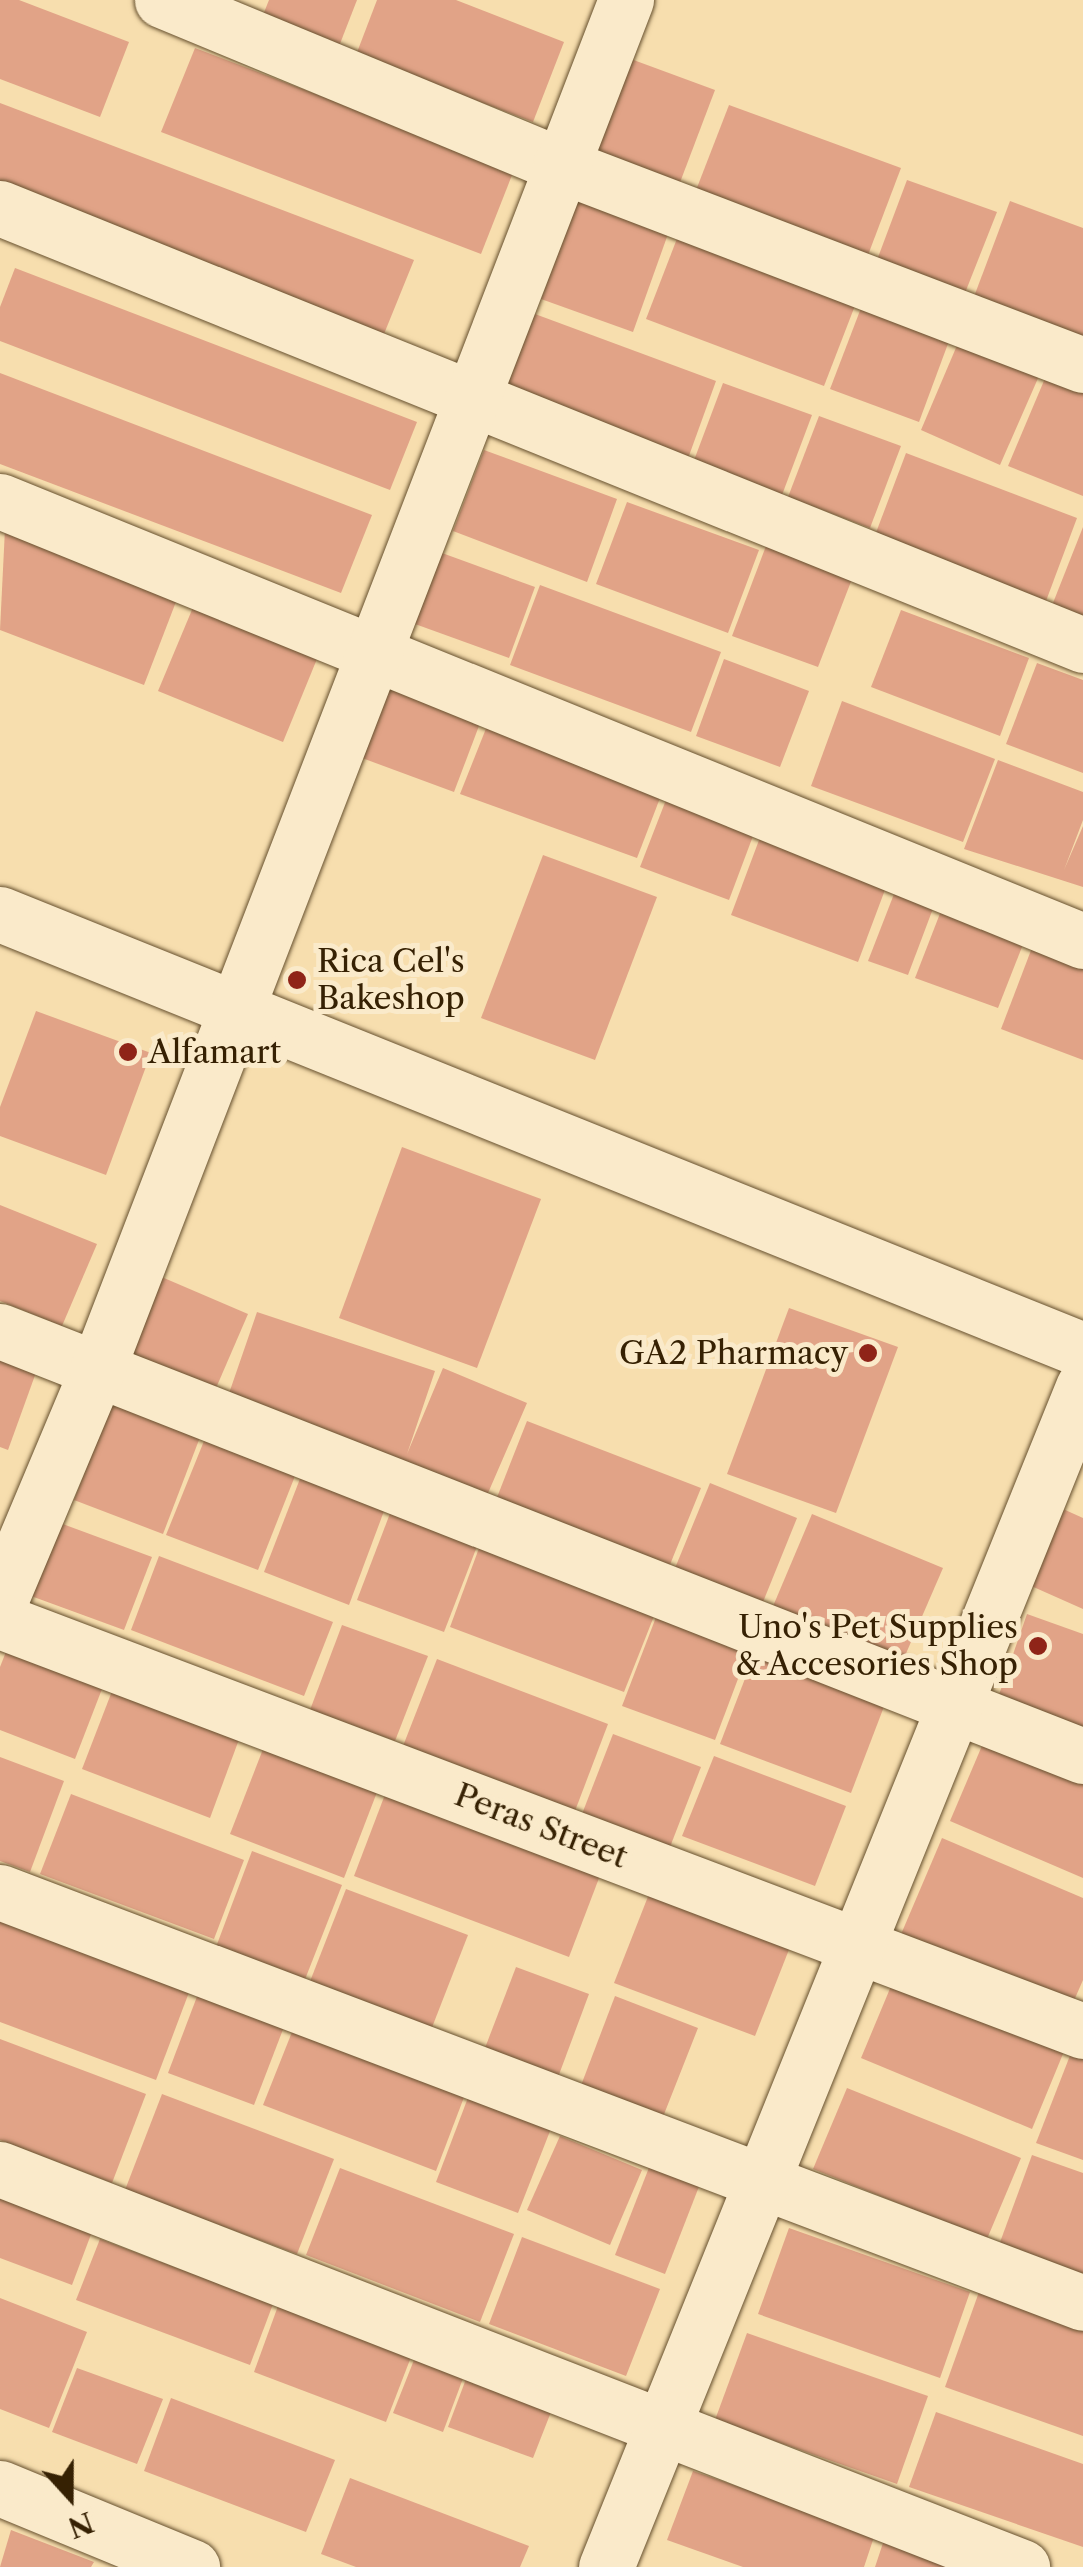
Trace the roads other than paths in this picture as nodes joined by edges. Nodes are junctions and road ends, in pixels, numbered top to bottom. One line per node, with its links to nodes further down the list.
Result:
1 (162, 0): 3 (street)
2 (626, 0): 3 (street)
3 (560, 165): 5 (street); 6 (street)
4 (0, 208): 6 (street)
5 (1083, 365)
6 (470, 403): 8 (street); 9 (street)
7 (0, 502): 9 (street)
8 (1083, 646)
9 (370, 654): 11 (street); 12 (street)
10 (0, 914): 12 (street)
11 (1083, 941)
12 (233, 1008): 14 (street); 15 (street)
13 (0, 1331): 15 (street)
14 (1083, 1350)
15 (98, 1370): 17 (street); 19 (street)
16 (1083, 1387): 19 (street)
17 (0, 1601)
18 (0, 1620): 22 (street, Peras Street)
19 (952, 1701): 20 (street); 22 (street)
20 (1083, 1756)
21 (0, 1892): 25 (street)
22 (856, 1946): 23 (street, Peras Street); 25 (street)
23 (1083, 2031)
24 (0, 2169): 27 (street)
25 (762, 2184): 26 (street); 27 (street)
26 (1083, 2302)
27 (662, 2426): 30 (street); 31 (street)
28 (0, 2488): 29 (street)
29 (192, 2567)
30 (606, 2567)
31 (1022, 2567)

